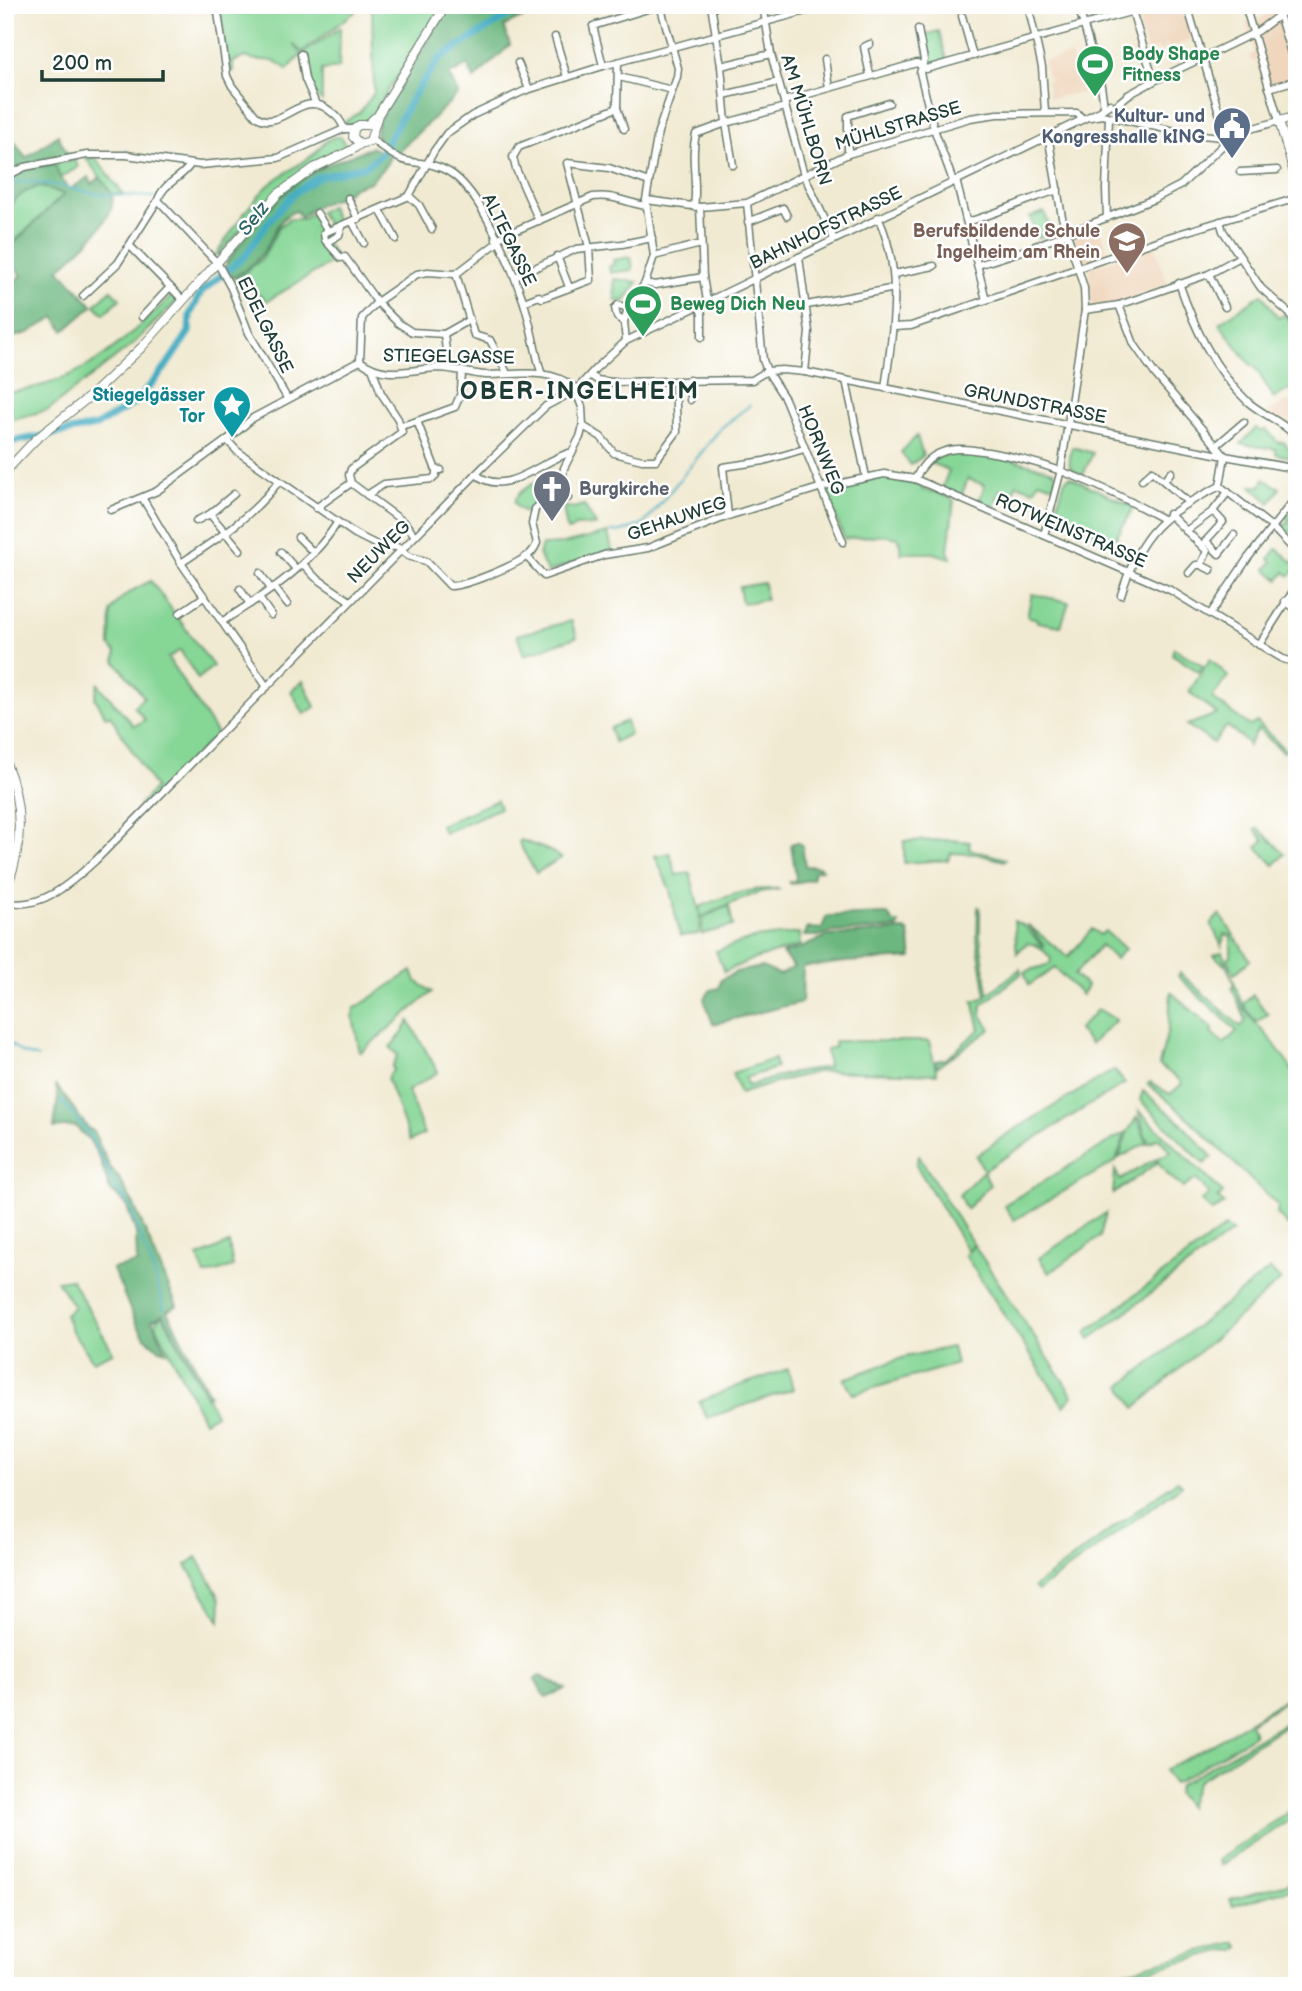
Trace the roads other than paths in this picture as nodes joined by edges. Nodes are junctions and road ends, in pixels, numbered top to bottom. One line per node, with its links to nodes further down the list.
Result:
1 (217, 5): 46 (street)
2 (446, 5): 59 (main road)
3 (711, 5): 19 (street)
4 (762, 5): 15 (street, AM MÜHLBORN)
5 (828, 5): 12 (street)
6 (1028, 5): 21 (street)
7 (1078, 5): 16 (street)
8 (1187, 5): 27 (street)
9 (1245, 5): 18 (street)
10 (1293, 5): 13 (street, BAHNHOFSTRASSE)
11 (661, 7): 23 (street); 31 (street)
12 (815, 7): 15 (street)
13 (1282, 10): 18 (street, BAHNHOFSTRASSE); 34 (street)
14 (962, 16): 26 (street)
15 (765, 23): 19 (street); 25 (street, AM MÜHLBORN)
16 (1084, 26): 21 (street); 39 (street); 50 (street)
17 (918, 29): 33 (street)
18 (1253, 33): 27 (street, BAHNHOFSTRASSE); 42 (street)
19 (716, 36): 23 (street); 32 (street)
20 (555, 37): 36 (street)
21 (1036, 40): 26 (street); 51 (street)
22 (870, 44): 35 (street)
23 (673, 47): 29 (street); 44 (street)
24 (302, 54): 46 (street)
25 (771, 54): 32 (street); 40 (street, AM MÜHLBORN)
26 (973, 56): 33 (street)
27 (1203, 57): 39 (street, BAHNHOFSTRASSE); 61 (street)
28 (825, 60): 41 (street)
29 (618, 62): 31 (street); 37 (street)
30 (518, 63): 43 (street)
31 (603, 66): 36 (street)
32 (722, 66): 45 (street)
33 (922, 66): 35 (street); 56 (street)
34 (1297, 73)
35 (870, 75): 41 (street)
36 (567, 76): 43 (street)
37 (620, 77): 44 (street); 49 (street)
38 (1297, 80): 42 (street)
39 (1154, 81): 50 (street, BAHNHOFSTRASSE)
40 (779, 82): 45 (street); 48 (street, AM MÜHLBORN)
41 (829, 88): 48 (street)
42 (1269, 88): 54 (street)
43 (529, 89): 63 (street)
44 (672, 90): 71 (street)
45 (723, 95): 55 (street)
46 (315, 103): 58 (street)
47 (889, 103): 62 (street)
48 (785, 104): 55 (street); 68 (street, AM MÜHLBORN)
49 (617, 108): 57 (street); 88 (street)
50 (1109, 111): 53 (street, BAHNHOFSTRASSE); 61 (street); 86 (street)
51 (1045, 112): 53 (street, MÜHLSTRASSE); 56 (street, MÜHLSTRASSE)
52 (1297, 116): 54 (main road)
53 (1082, 118): 60 (street, BAHNHOFSTRASSE)
54 (1279, 121): 61 (street); 72 (main road)
55 (726, 123): 65 (street); 81 (street)
56 (934, 128): 62 (street, MÜHLSTRASSE); 70 (street)
57 (624, 129)
58 (353, 135): 59 (main road); 59 (main road); 64 (street); 111 (main road)
59 (372, 135): 63 (street, ALTEGASSE)
60 (1048, 135): 70 (street, BAHNHOFSTRASSE); 73 (street)
61 (1224, 137): 86 (street)
62 (848, 154): 68 (street, MÜHLSTRASSE)
63 (429, 163): 74 (street); 99 (street, ALTEGASSE)
64 (190, 165): 69 (street); 77 (street)
65 (733, 165)
66 (1277, 170): 67 (street)
67 (1240, 172)
68 (804, 175): 80 (street, MÜHLSTRASSE); 98 (street, AM MÜHLBORN)
69 (5, 177)
70 (955, 180): 85 (street, BAHNHOFSTRASSE); 91 (street)
71 (649, 182): 78 (street); 79 (street)
72 (1297, 183)
73 (1058, 190): 91 (street); 95 (street)
74 (409, 196): 82 (street); 93 (street)
75 (348, 198): 87 (street)
76 (1297, 198): 89 (street)
77 (158, 200): 103 (street); 111 (street, EDELGASSE)
78 (578, 202): 79 (street, MÜHLSTRASSE); 88 (street, MÜHLSTRASSE); 104 (street)
79 (646, 203): 81 (street, MÜHLSTRASSE); 96 (street)
80 (747, 203): 81 (street, MÜHLSTRASSE); 90 (street)
81 (697, 207): 102 (street)
82 (380, 210): 87 (street); 97 (street)
83 (317, 213): 94 (street)
84 (787, 216): 90 (street)
85 (878, 217): 98 (street, BAHNHOFSTRASSE); 114 (street)
86 (1107, 218): 95 (street)
87 (355, 220): 92 (street); 101 (street)
88 (540, 220): 99 (street, MÜHLSTRASSE)
89 (1220, 221): 108 (street); 112 (street)
90 (748, 222): 118 (street)
91 (967, 222): 109 (street)
92 (342, 226): 94 (street); 100 (street)
93 (432, 229)
94 (328, 231): 100 (street)
95 (1067, 233): 109 (street); 112 (street)
96 (652, 238): 104 (street); 106 (street)
97 (396, 239)
98 (834, 239): 107 (street, BAHNHOFSTRASSE)
99 (497, 240): 113 (street, MÜHLSTRASSE); 116 (street, ALTEGASSE)
100 (328, 242): 128 (street)
101 (364, 243)
102 (701, 244): 106 (street); 117 (street)
103 (130, 246): 121 (street); 124 (street)
104 (589, 247): 105 (street); 122 (street)
105 (557, 256): 116 (street); 122 (street)
106 (654, 256): 119 (street)
107 (799, 257): 118 (street, BAHNHOFSTRASSE); 131 (street)
108 (1240, 257): 115 (street); 140 (street)
109 (978, 265): 126 (street)
110 (934, 266): 114 (street)
111 (220, 267): 158 (street, EDELGASSE); 177 (main road)
112 (1080, 268): 126 (street); 135 (street)
113 (456, 274): 128 (street); 137 (street)
114 (894, 274): 123 (street)
115 (1209, 274): 120 (street); 133 (street)
116 (515, 277): 129 (street, ALTEGASSE)
117 (703, 277): 119 (street); 127 (street)
118 (754, 280): 127 (street, BAHNHOFSTRASSE); 147 (street)
119 (645, 283): 134 (street)
120 (1179, 284): 132 (street); 167 (street)
121 (170, 287): 125 (street); 136 (street)
122 (569, 287): 129 (street)
123 (895, 288): 131 (street); 139 (street)
124 (83, 296)
125 (181, 298)
126 (986, 300): 139 (street)
127 (707, 301): 130 (street, BAHNHOFSTRASSE)
128 (377, 302): 141 (street); 144 (street)
129 (524, 302): 149 (street, ALTEGASSE)
130 (699, 305): 142 (street); 143 (street, BAHNHOFSTRASSE)
131 (807, 305): 150 (street)
132 (1119, 305): 135 (street); 169 (street)
133 (1225, 307)
134 (628, 308): 138 (street); 138 (street)
135 (1085, 310): 162 (street)
136 (142, 317)
137 (468, 320): 141 (street); 151 (street)
138 (624, 322): 143 (street)
139 (894, 327): 156 (street)
140 (1297, 327)
141 (444, 334): 145 (street)
142 (702, 337)
143 (626, 341): 152 (street, BAHNHOFSTRASSE)
144 (360, 361): 146 (street, STIEGELGASSE); 158 (street, STIEGELGASSE)
145 (448, 368): 146 (street, STIEGELGASSE); 148 (street, STIEGELGASSE)
146 (373, 370): 163 (street)
147 (767, 371): 150 (street, GRUNDSTRASSE); 153 (street, GRUNDSTRASSE); 170 (street, HORNWEG)
148 (462, 372): 151 (street, STIEGELGASSE); 160 (street)
149 (541, 372): 151 (street, STIEGELGASSE); 157 (street, STIEGELGASSE)
150 (805, 372): 154 (street, GRUNDSTRASSE)
151 (507, 373)
152 (590, 374): 155 (street, GRUNDSTRASSE); 157 (street, BAHNHOFSTRASSE)
153 (689, 380): 155 (street, GRUNDSTRASSE); 159 (street)
154 (846, 380): 156 (street, GRUNDSTRASSE); 180 (street)
155 (675, 382): 165 (street)
156 (885, 388): 162 (street, GRUNDSTRASSE)
157 (576, 390): 164 (street); 179 (street, NEUWEG)
158 (287, 398): 168 (street, STIEGELGASSE)
159 (690, 400)
160 (417, 421): 163 (street); 191 (street)
161 (1244, 422): 169 (street)
162 (1067, 425): 172 (street, GRUNDSTRASSE); 175 (street)
163 (401, 426): 185 (street)
164 (583, 426): 165 (street); 166 (street)
165 (592, 432): 166 (street)
166 (580, 437): 171 (street)
167 (1297, 438)
168 (227, 440): 183 (street); 194 (street, STIEGELGASSE)
169 (1217, 445): 172 (street)
170 (804, 449): 188 (street, HORNWEG); 200 (street)
171 (573, 452): 179 (street); 187 (street)
172 (1225, 456): 174 (street, GRUNDSTRASSE); 186 (street)
173 (1159, 464): 176 (street)
174 (1297, 468)
175 (1060, 470): 181 (street); 201 (street); 207 (street)
176 (1152, 471): 182 (street); 184 (street)
177 (5, 472)
178 (1171, 472): 184 (street)
179 (475, 474): 209 (street, NEUWEG)
180 (866, 477): 181 (street, ROTWEINSTRASSE); 188 (street, ROTWEINSTRASSE)
181 (915, 479): 207 (street, ROTWEINSTRASSE)
182 (1142, 480)
183 (279, 481): 196 (street); 206 (street)
184 (1164, 481): 195 (street)
185 (351, 483): 191 (street); 196 (street)
186 (1220, 486): 189 (street); 195 (street)
187 (558, 487): 193 (street); 220 (street)
188 (819, 488): 200 (street, GEHAUWEG); 211 (street, HORNWEG)
189 (1228, 492): 198 (street); 204 (street)
190 (234, 495): 199 (street)
191 (367, 495): 209 (street)
192 (1297, 496): 204 (street)
193 (568, 498)
194 (143, 499): 197 (street, STIEGELGASSE); 221 (street)
195 (1188, 502): 201 (street)
196 (316, 508): 203 (street)
197 (111, 510)
198 (1213, 511): 205 (street); 212 (street)
199 (211, 514): 202 (street); 206 (street)
200 (728, 516): 220 (street, GEHAUWEG)
201 (1166, 517): 205 (street); 225 (street)
202 (196, 521)
203 (337, 523): 213 (street); 217 (street)
204 (1272, 527): 218 (street); 241 (street)
205 (1186, 531): 212 (street)
206 (225, 533): 214 (street); 221 (street)
207 (1044, 535): 225 (street, ROTWEINSTRASSE)
208 (1234, 535): 212 (street)
209 (415, 536): 215 (street, NEUWEG)
210 (298, 537): 217 (street)
211 (843, 542)
212 (1204, 543): 223 (street)
213 (383, 546): 215 (street); 219 (street)
214 (240, 550)
215 (402, 550): 219 (street, NEUWEG); 220 (street)
216 (281, 552): 224 (street)
217 (314, 553): 222 (street)
218 (1297, 554)
219 (395, 556): 235 (street, NEUWEG)
220 (527, 557)
221 (181, 563): 233 (street)
222 (303, 564): 224 (street); 235 (street)
223 (1201, 565): 226 (street); 228 (street)
224 (296, 569): 230 (street)
225 (1128, 570): 232 (street); 241 (street, ROTWEINSTRASSE)
226 (1211, 570)
227 (260, 573): 230 (street)
228 (1189, 573)
229 (1297, 584): 236 (street)
230 (273, 588): 234 (street); 238 (street)
231 (240, 589): 237 (street)
232 (1121, 595)
233 (205, 596): 240 (street); 243 (street)
234 (259, 598): 237 (street); 242 (street)
235 (350, 601): 246 (street, NEUWEG)
236 (1285, 601): 239 (street); 244 (street)
237 (250, 604): 243 (street)
238 (287, 604)
239 (1297, 610)
240 (180, 613)
241 (1212, 613): 244 (street, ROTWEINSTRASSE)
242 (271, 615)
243 (223, 621): 246 (street)
244 (1259, 645): 245 (street, ROTWEINSTRASSE)
245 (1297, 663)
246 (267, 687): 251 (street, NEUWEG)
247 (5, 761): 248 (main road)
248 (5, 890)
249 (5, 896): 251 (street)
250 (5, 902): 251 (street)
251 (28, 904)

